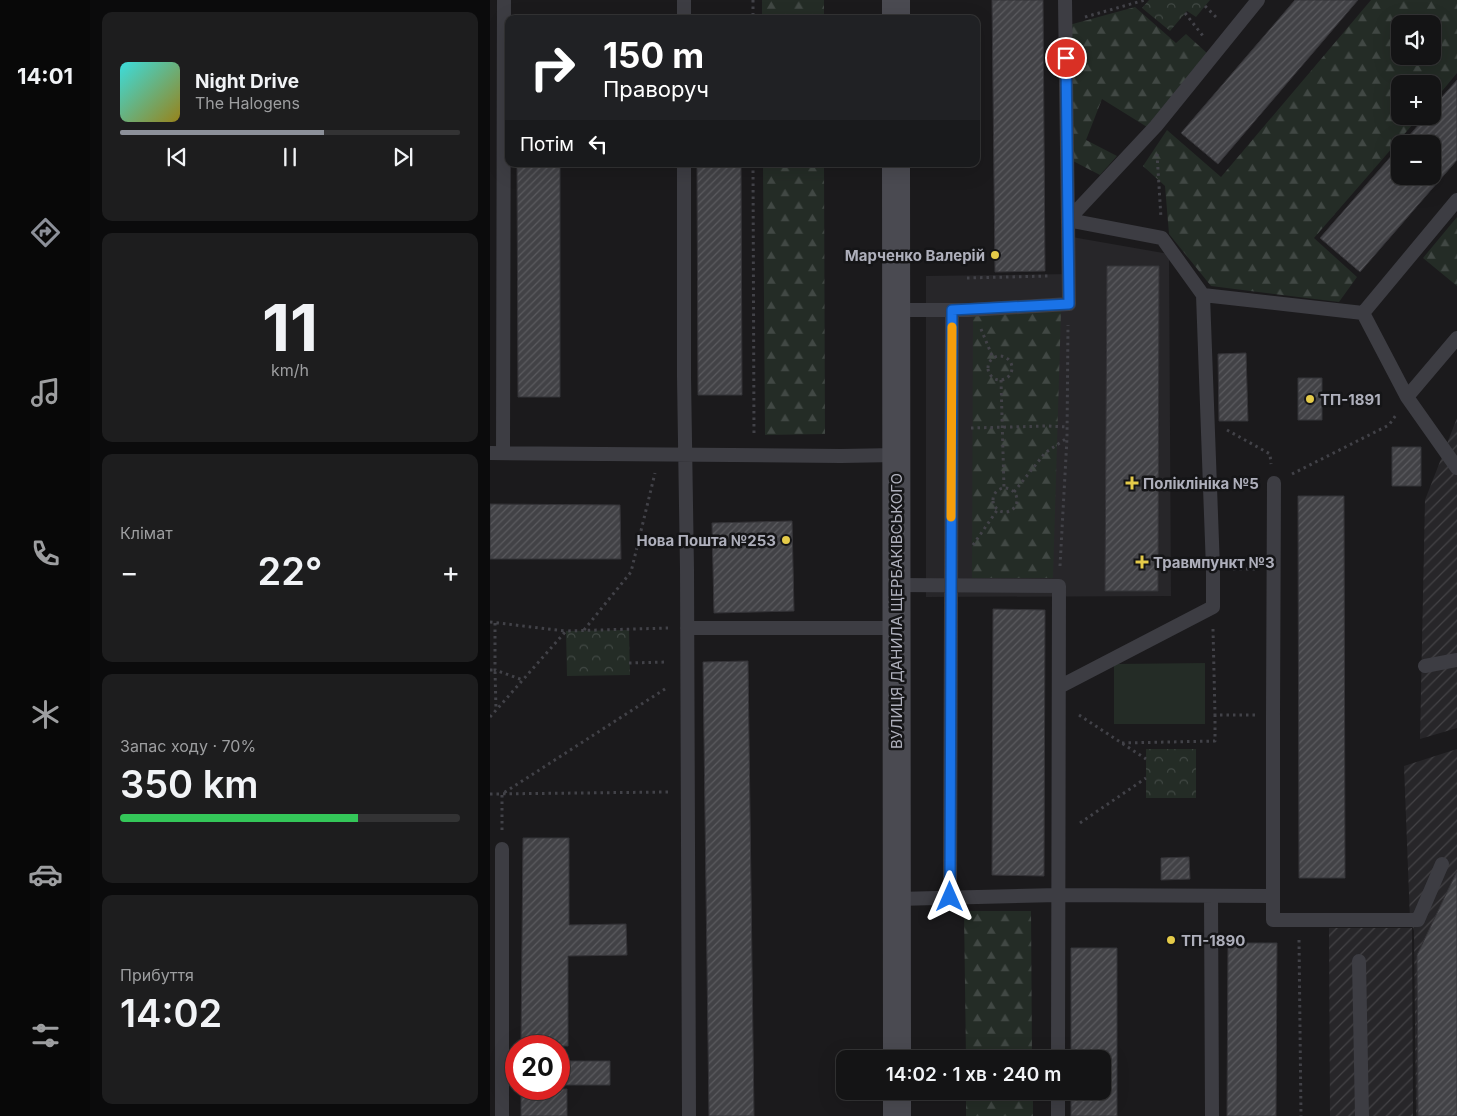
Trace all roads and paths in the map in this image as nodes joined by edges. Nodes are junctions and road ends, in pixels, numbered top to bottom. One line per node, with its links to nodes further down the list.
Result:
1 (504, 0): 38 (lane)
2 (684, 0): 9 (lane)
3 (753, 0): 10 (path)
4 (896, 0): 11 (main road)
5 (1065, 0): 12 (lane)
6 (1145, 0): 12 (path)
7 (1258, 0): 13 (lane)
8 (1185, 13): 13 (path)
9 (684, 15)
10 (753, 15)
11 (896, 15)
12 (1066, 22): 19 (lane)
13 (1215, 53): 14 (lane)
14 (1156, 126): 19 (lane); 20 (path)
15 (684, 167): 40 (lane)
16 (753, 167): 41 (path)
17 (896, 167): 26 (main road, ВУЛИЦЯ ДАНИЛА ЩЕРБАКІВСЬКОГО)
18 (1457, 200): 28 (lane)
19 (1068, 220): 20 (lane); 21 (lane)
20 (1162, 238): 23 (lane)
21 (1068, 276): 22 (path); 24 (lane)
22 (967, 278)
23 (1203, 295): 28 (lane); 33 (lane)
24 (1069, 304): 25 (lane); 35 (path)
25 (974, 309): 27 (lane); 30 (path)
26 (896, 310): 27 (lane); 42 (main road, ВУЛИЦЯ ДАНИЛА ЩЕРБАКІВСЬКОГО)
27 (952, 310): 53 (lane)
28 (1362, 313): 32 (lane)
29 (1457, 338): 32 (lane)
30 (993, 358): 31 (path); 31 (path)
31 (1001, 380): 34 (path)
32 (1407, 397): 43 (lane); 44 (path)
33 (1207, 419): 44 (path); 50 (lane)
34 (1003, 427): 35 (path); 36 (path); 45 (path)
35 (1067, 427): 37 (path)
36 (968, 428)
37 (1067, 438): 46 (path); 48 (path)
38 (497, 453): 39 (lane)
39 (660, 454): 40 (lane); 59 (path)
40 (685, 454): 41 (lane); 57 (lane)
41 (754, 455): 42 (lane)
42 (896, 455): 52 (main road, ВУЛИЦЯ ДАНИЛА ЩЕРБАКІВСЬКОГО)
43 (1457, 468)
44 (1274, 483): 51 (lane)
45 (1004, 488): 46 (path); 47 (path)
46 (1014, 492): 47 (path)
47 (998, 509): 49 (path)
48 (1060, 551)
49 (968, 552)
50 (1213, 569): 51 (path); 54 (lane)
51 (1275, 569): 72 (lane)
52 (896, 585): 53 (lane); 58 (main road, ВУЛИЦЯ ДАНИЛА ЩЕРБАКІВСЬКОГО)
53 (951, 585): 68 (lane); 86 (lane)
54 (1213, 607): 68 (lane); 71 (path)
55 (490, 622): 56 (path)
56 (495, 623): 60 (path); 66 (path)
57 (687, 628): 58 (lane); 59 (path); 64 (lane)
58 (896, 628): 87 (main road, ВУЛИЦЯ ДАНИЛА ЩЕРБАКІВСЬКОГО)
59 (583, 630): 60 (path)
60 (566, 631): 67 (path)
61 (1457, 660): 63 (lane)
62 (629, 663): 64 (path)
63 (1425, 666)
64 (688, 668): 77 (lane); 79 (path)
65 (490, 670): 66 (path)
66 (495, 670): 67 (path); 70 (path)
67 (523, 680): 70 (path)
68 (1059, 687): 69 (lane)
69 (1059, 703): 74 (path); 80 (lane)
70 (496, 710): 73 (path)
71 (1215, 715): 72 (path); 74 (path)
72 (1273, 715): 85 (lane)
73 (490, 717)
74 (1122, 743): 75 (path)
75 (1146, 759)
76 (1146, 778): 80 (path)
77 (688, 791): 79 (path); 95 (lane)
78 (490, 794): 79 (path)
79 (502, 794): 81 (path)
80 (1058, 837): 83 (lane)
81 (502, 849): 94 (lane)
82 (1442, 864): 88 (lane)
83 (1058, 895): 84 (lane); 86 (lane); 91 (lane)
84 (1211, 896): 85 (lane); 98 (lane)
85 (1274, 896): 88 (lane)
86 (950, 897): 87 (lane)
87 (897, 899): 90 (main road, ВУЛИЦЯ ДАНИЛА ЩЕРБАКІВСЬКОГО)
88 (1298, 920): 99 (path)
89 (1360, 961): 100 (lane)
90 (897, 1050)
91 (1058, 1050)
92 (897, 1100): 96 (main road)
93 (1058, 1100): 97 (lane)
94 (502, 1116)
95 (689, 1116)
96 (897, 1116)
97 (1058, 1116)
98 (1212, 1116)
99 (1301, 1116)
100 (1362, 1116)

